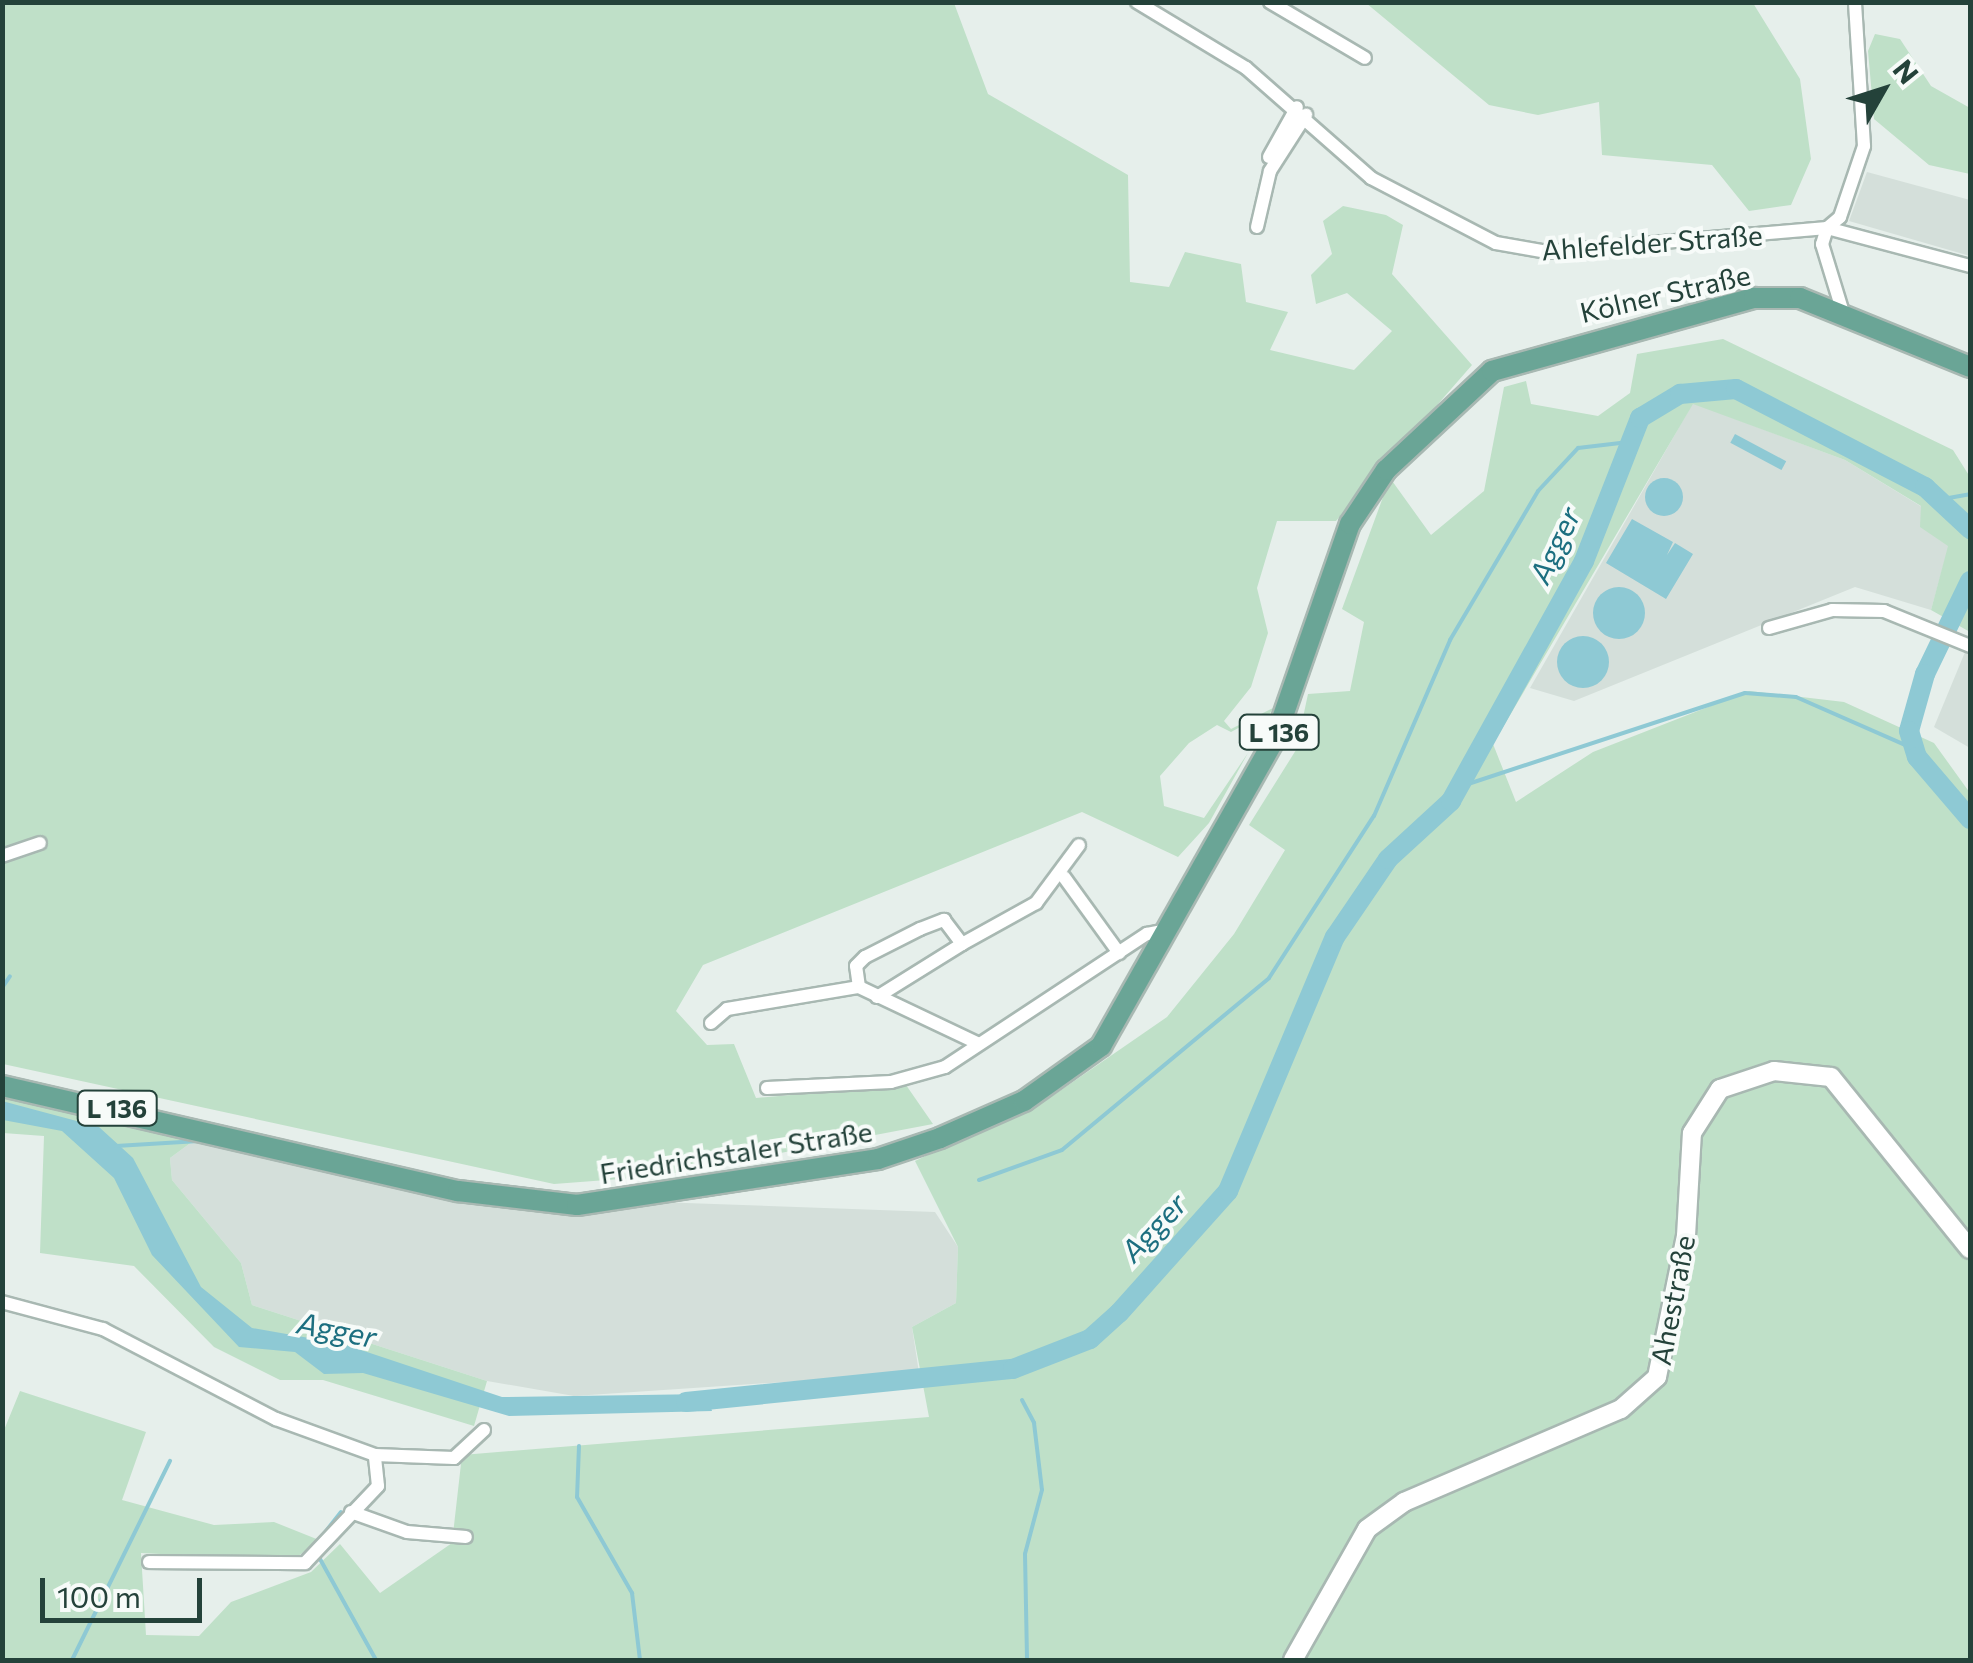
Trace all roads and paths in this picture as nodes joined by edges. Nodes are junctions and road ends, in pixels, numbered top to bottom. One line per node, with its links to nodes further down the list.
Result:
1 (1137, 2): 5 (street, Ahlefelder Straße)
2 (1270, 2): 4 (street)
3 (1855, 2): 7 (street)
4 (1365, 58)
5 (1301, 111): 6 (street); 7 (street, Ahlefelder Straße)
6 (1254, 222)
7 (1827, 228): 8 (street, Ahlefelder Straße); 9 (street)
8 (1970, 266)
9 (1844, 316): 10 (main road, Kölner Straße / L 136); 11 (main road, Kölner Straße / L 136)
10 (1970, 367)
11 (1442, 417): 18 (main road, Friedrichstaler Straße / L 136)
12 (1769, 628): 13 (street)
13 (1966, 644)
14 (40, 843): 16 (street)
15 (1079, 845): 17 (street)
16 (2, 856)
17 (1064, 877): 19 (street); 20 (street)
18 (1167, 930): 20 (street); 25 (main road, Friedrichstaler Straße / L 136)
19 (962, 944): 21 (street); 22 (street)
20 (1119, 952): 24 (street)
21 (860, 987): 22 (street); 23 (street)
22 (876, 996): 24 (street)
23 (711, 1022)
24 (977, 1043): 26 (street)
25 (2, 1086)
26 (767, 1088)
27 (1970, 1248): 34 (main road, Ahestraße)
28 (2, 1302): 30 (street)
29 (484, 1430): 30 (street)
30 (375, 1455): 31 (street)
31 (351, 1512): 32 (street); 33 (street)
32 (466, 1537)
33 (148, 1562)
34 (1293, 1660)

